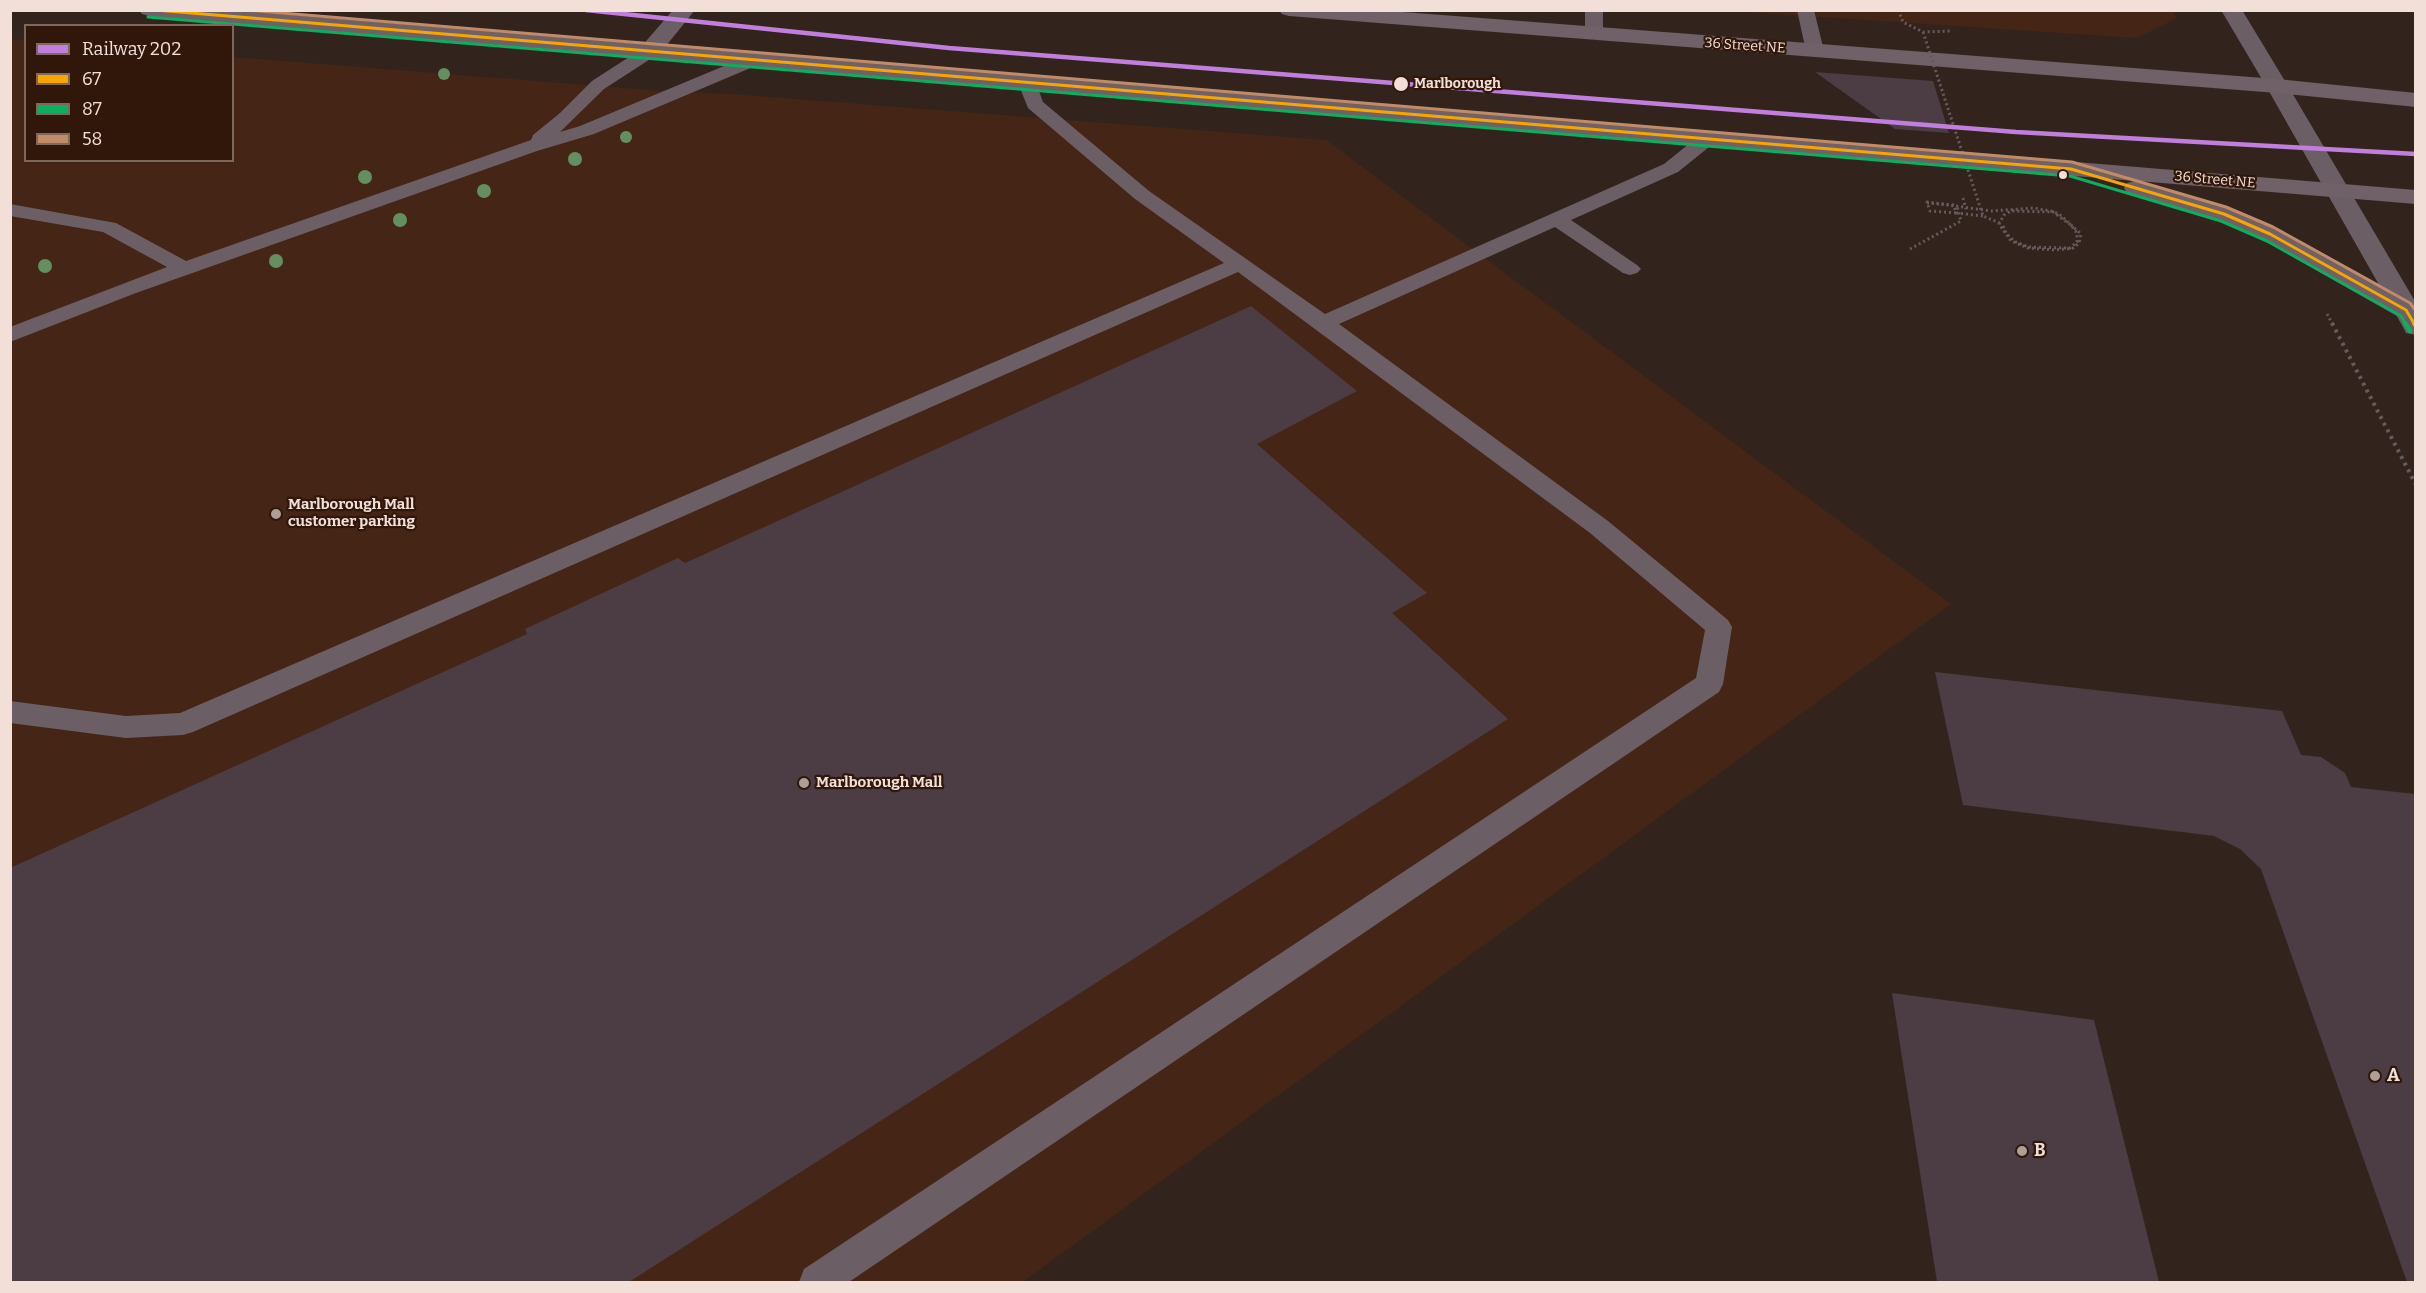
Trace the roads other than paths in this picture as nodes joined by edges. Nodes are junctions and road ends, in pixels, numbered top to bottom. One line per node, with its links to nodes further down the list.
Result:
1 (149, 10): 10 (main road, 36 Street NE)
2 (685, 10): 10 (street)
3 (1289, 10): 7 (main road, 36 Street NE)
4 (1594, 10): 8 (lane)
5 (1805, 10): 9 (lane)
6 (2231, 10): 13 (street)
7 (1315, 12): 8 (main road, 36 Street NE)
8 (1594, 34): 9 (main road, 36 Street NE)
9 (1815, 51): 13 (main road, 36 Street NE)
10 (649, 52): 11 (main road, 36 Street NE); 16 (lane)
11 (754, 60): 12 (main road, 36 Street NE); 16 (lane)
12 (1027, 83): 15 (main road, 36 Street NE); 22 (lane)
13 (2277, 87): 14 (main road, 36 Street NE); 18 (street)
14 (2415, 100)
15 (1707, 139): 17 (main road, 36 Street NE); 21 (lane)
16 (530, 147): 23 (lane)
17 (2071, 169): 18 (main road, 36 Street NE); 25 (main road)
18 (2335, 190): 19 (main road, 36 Street NE); 25 (street)
19 (2415, 197)
20 (10, 210): 23 (lane)
21 (1556, 219): 24 (lane); 26 (lane)
22 (1239, 264): 26 (lane); 28 (lane)
23 (184, 268): 27 (lane)
24 (1630, 269)
25 (2411, 318)
26 (1323, 323): 29 (lane)
27 (10, 335)
28 (10, 712)
29 (817, 1282)

